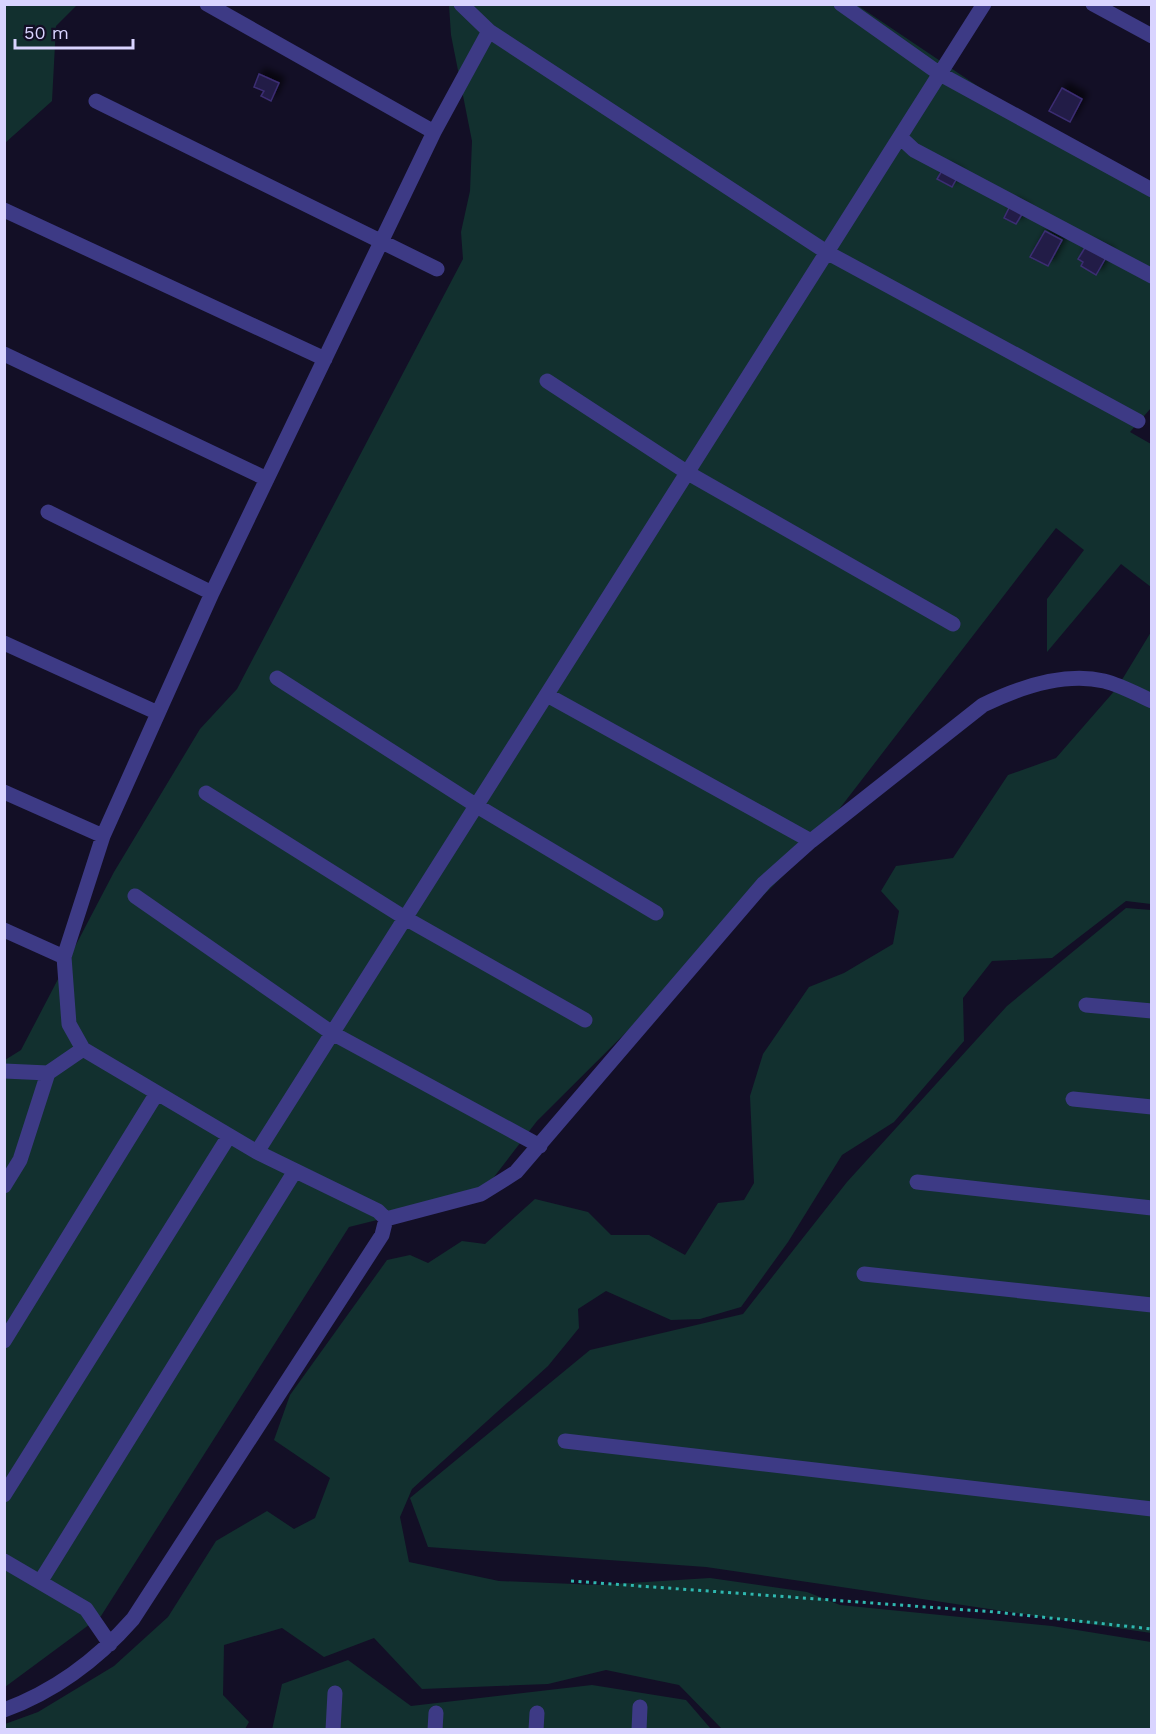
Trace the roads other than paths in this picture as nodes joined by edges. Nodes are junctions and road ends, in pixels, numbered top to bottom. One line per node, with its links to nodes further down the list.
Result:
1 (207, 4): 10 (street)
2 (461, 4): 6 (street)
3 (841, 4): 8 (street)
4 (984, 4): 8 (street)
5 (1092, 4): 7 (street)
6 (489, 31): 10 (street); 15 (street)
7 (1152, 36)
8 (940, 74): 11 (street); 12 (street)
9 (96, 101): 14 (street)
10 (434, 132): 14 (street)
11 (900, 137): 15 (street); 17 (street)
12 (1152, 190)
13 (4, 210): 19 (street)
14 (381, 242): 16 (street); 19 (street)
15 (828, 253): 21 (street); 22 (street)
16 (437, 269)
17 (1152, 276)
18 (4, 354): 23 (street)
19 (325, 359): 23 (street)
20 (547, 381): 22 (street)
21 (1138, 421)
22 (688, 473): 26 (street); 29 (street)
23 (267, 479): 25 (street)
24 (48, 512): 25 (street)
25 (212, 593): 31 (street)
26 (953, 624)
27 (4, 644): 31 (street)
28 (277, 678): 34 (street)
29 (547, 695): 34 (street); 36 (street)
30 (1152, 701): 36 (street)
31 (158, 713): 35 (street)
32 (4, 792): 35 (street)
33 (206, 793): 39 (street)
34 (477, 806): 38 (street); 39 (street)
35 (103, 836): 41 (street)
36 (811, 840): 53 (street)
37 (135, 896): 45 (street)
38 (656, 913)
39 (405, 918): 44 (street); 45 (street)
40 (4, 930): 41 (street)
41 (64, 957): 46 (street)
42 (1086, 1005): 43 (street)
43 (1152, 1011)
44 (585, 1020)
45 (332, 1034): 53 (street); 54 (street)
46 (83, 1048): 48 (street); 49 (street)
47 (4, 1071): 48 (street)
48 (48, 1072): 57 (street)
49 (157, 1093): 52 (street); 62 (street)
50 (1073, 1099): 51 (street)
51 (1152, 1107)
52 (229, 1136): 54 (street); 64 (street)
53 (540, 1146): 59 (street)
54 (256, 1152): 55 (street)
55 (295, 1171): 59 (street); 67 (street)
56 (917, 1182): 58 (street)
57 (4, 1186)
58 (1152, 1208)
59 (386, 1219): 68 (street)
60 (864, 1274): 61 (street)
61 (1152, 1305)
62 (4, 1341)
63 (565, 1441): 65 (street)
64 (4, 1496)
65 (1152, 1509)
66 (4, 1561): 67 (street)
67 (40, 1582): 68 (street)
68 (110, 1644): 71 (street)
69 (335, 1693): 74 (street)
70 (640, 1707): 77 (street)
71 (4, 1710)
72 (436, 1713): 75 (street)
73 (537, 1713): 76 (street)
74 (333, 1730)
75 (435, 1730)
76 (536, 1730)
77 (639, 1730)

